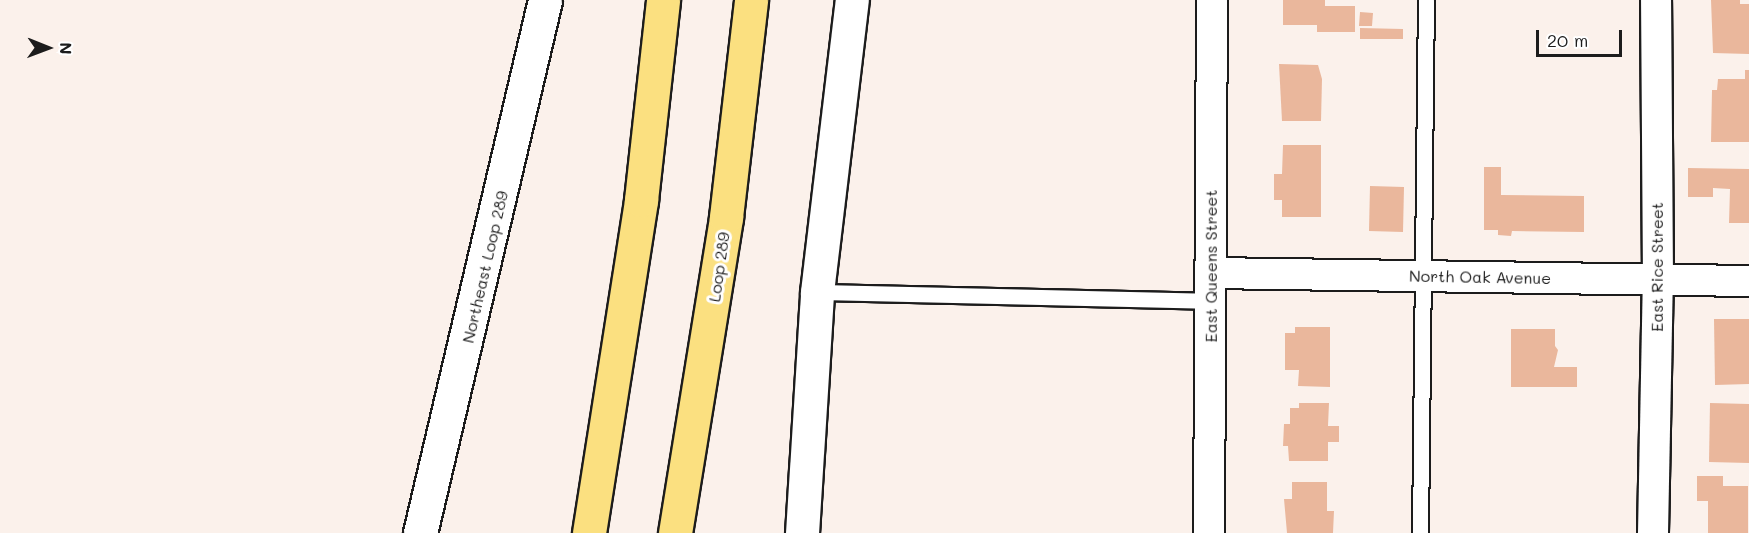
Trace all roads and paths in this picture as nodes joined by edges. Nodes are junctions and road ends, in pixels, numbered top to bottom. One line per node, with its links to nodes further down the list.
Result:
1 (545, 0): 13 (main road, Northeast Loop 289)
2 (663, 0): 14 (highway)
3 (751, 0): 15 (highway, Loop 289)
4 (852, 0): 12 (main road)
5 (1212, 0): 11 (street, East Queens Street)
6 (1426, 0): 8 (lane)
7 (1656, 0): 9 (street, East Rice Street)
8 (1423, 276): 9 (street, North Oak Avenue); 11 (street, North Oak Avenue); 18 (lane)
9 (1658, 280): 10 (street, North Oak Avenue); 19 (street, East Rice Street)
10 (1749, 281)
11 (1210, 287): 12 (lane); 17 (street, East Queens Street)
12 (817, 292): 16 (main road)
13 (420, 533)
14 (588, 533)
15 (675, 533)
16 (802, 533)
17 (1209, 533)
18 (1420, 533)
19 (1653, 533)

